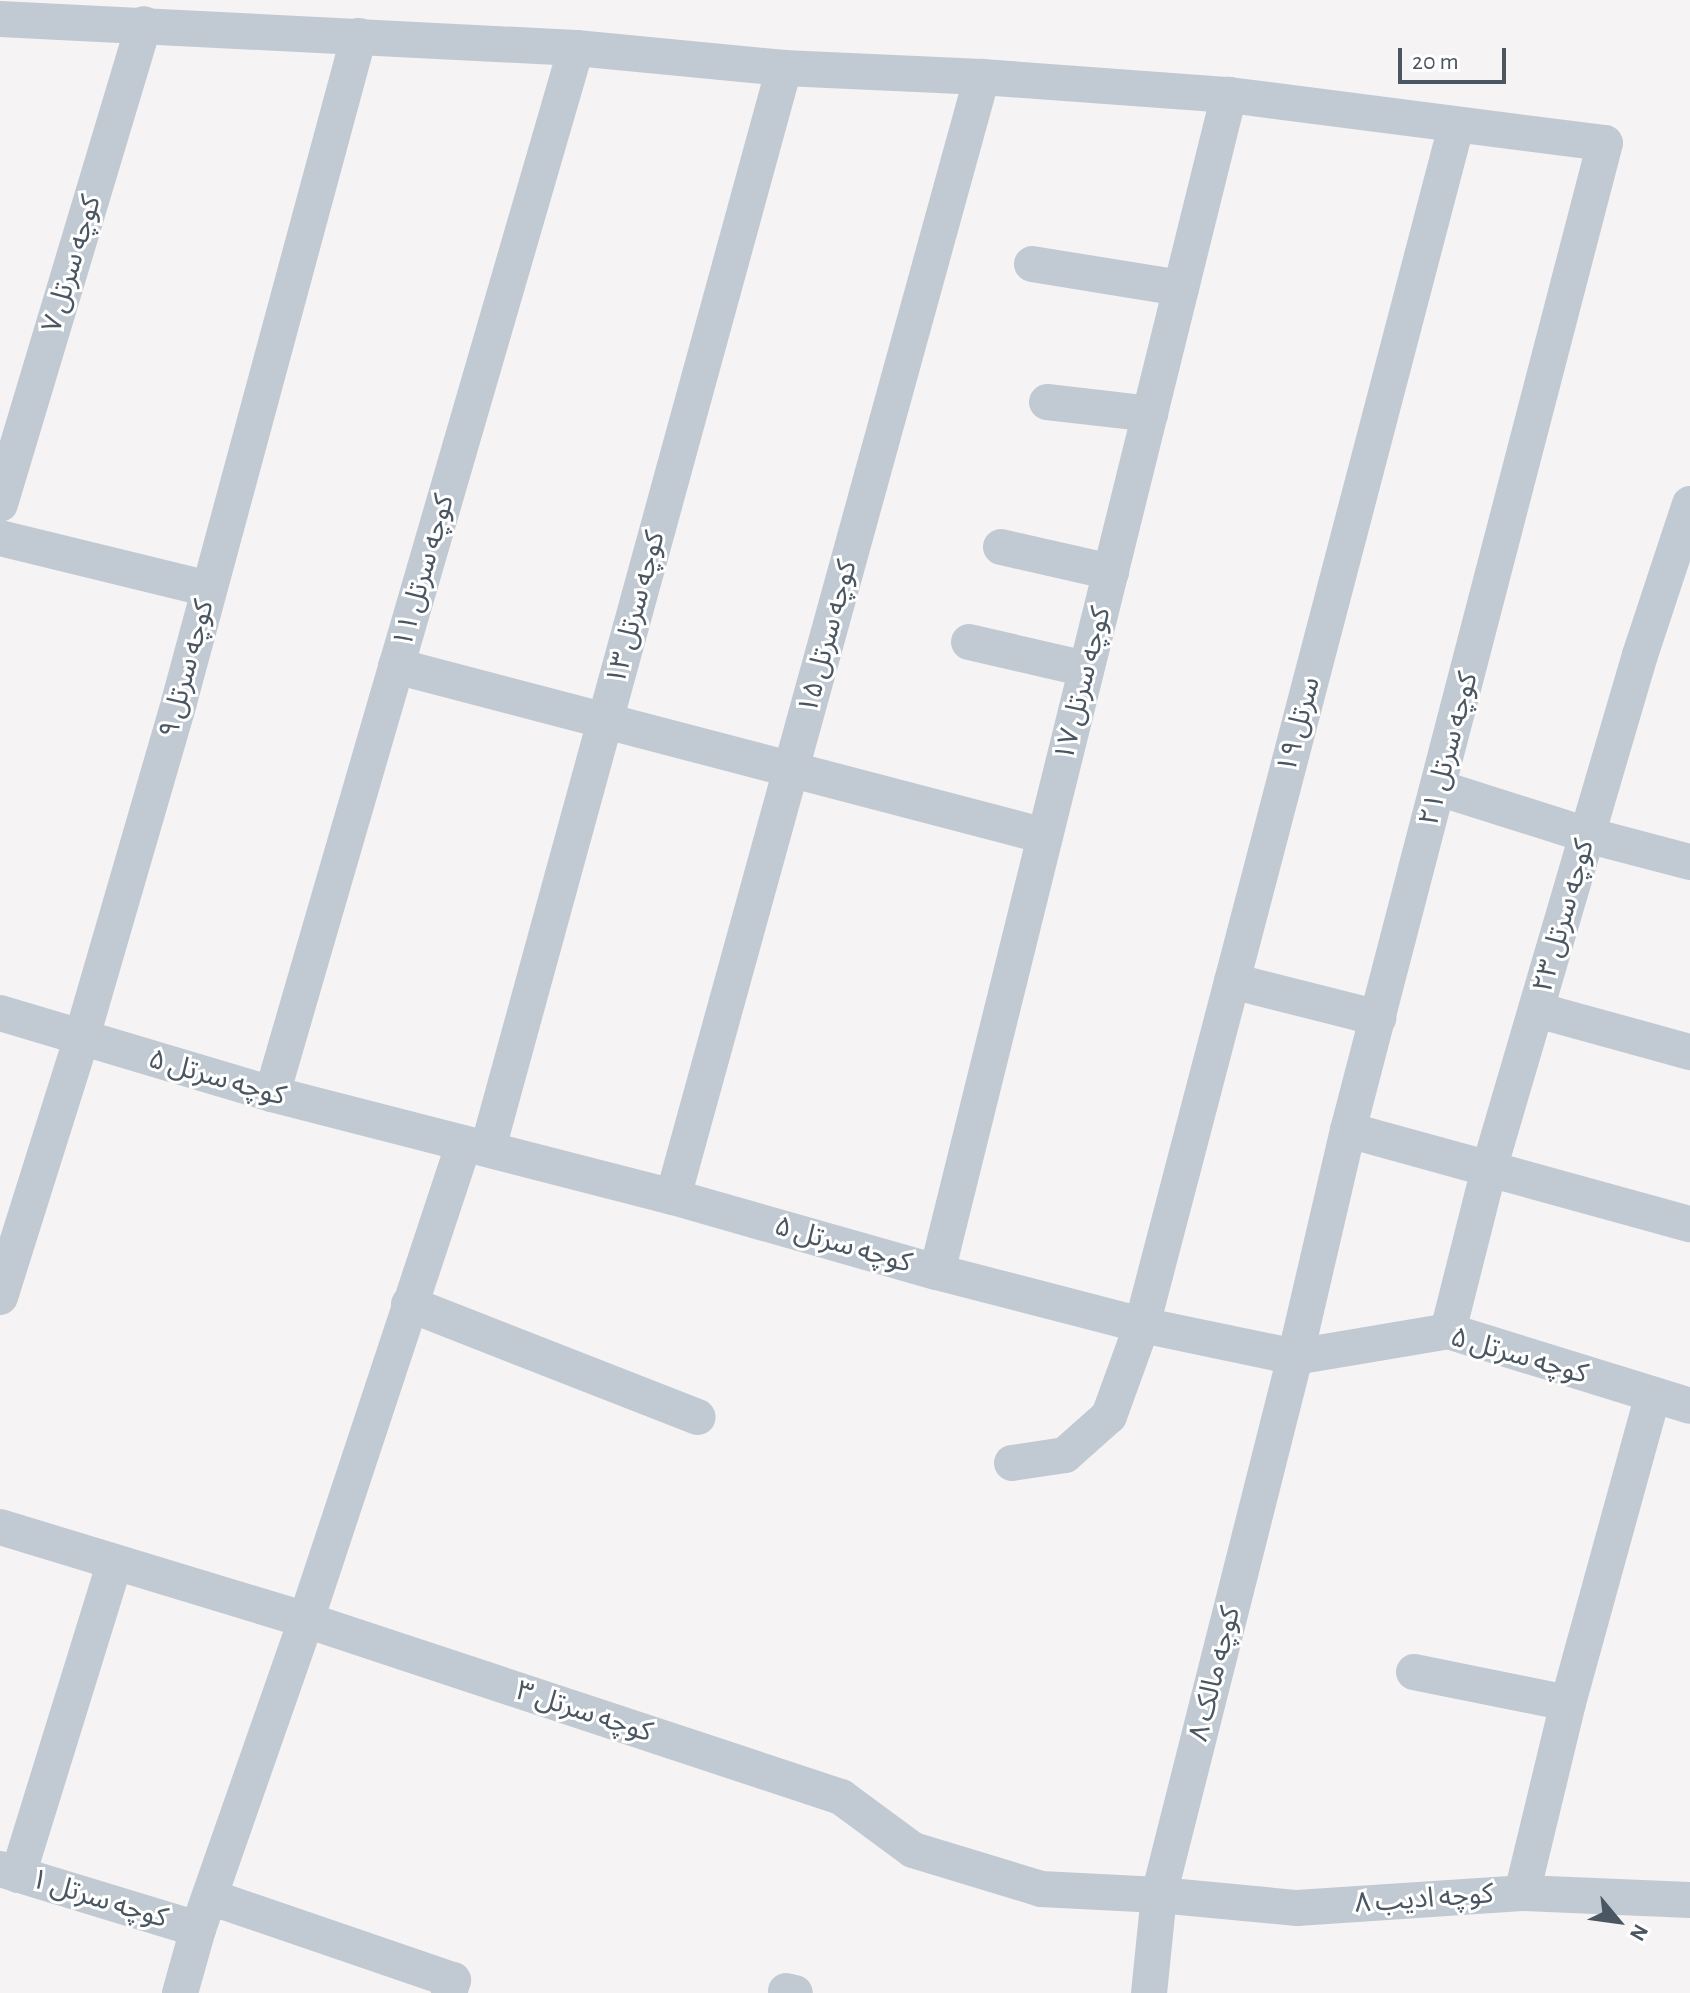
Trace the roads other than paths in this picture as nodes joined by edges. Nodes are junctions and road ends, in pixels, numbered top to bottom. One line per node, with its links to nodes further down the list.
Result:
1 (0, 19): 2 (street)
2 (144, 24): 3 (street); 13 (street, کوچه سرتل ۷)
3 (359, 36): 4 (street); 18 (street, کوچه سرتل ۹)
4 (576, 48): 5 (street); 20 (street, کوچه سرتل ۱۱)
5 (784, 68): 6 (street); 22 (street, کوچه سرتل ۱۳)
6 (982, 77): 7 (street); 23 (street, کوچه سرتل ۱۵)
7 (1229, 95): 8 (street); 10 (street, کوچه سرتل ۱۷)
8 (1456, 126): 24 (street, کوچه سرتل ۲۱); 28 (street, سرتل ۱۹)
9 (1032, 264): 10 (street)
10 (1181, 288): 12 (street, کوچه سرتل ۱۷)
11 (1047, 402): 12 (street)
12 (1150, 414): 17 (street, کوچه سرتل ۱۷)
13 (0, 504)
14 (1690, 504): 25 (street, کوچه سرتل ۲۳)
15 (0, 538): 18 (street)
16 (1001, 547): 17 (street)
17 (1111, 572): 21 (street, کوچه سرتل ۱۷)
18 (209, 589): 32 (street, کوچه سرتل ۹)
19 (969, 642): 21 (street)
20 (396, 666): 22 (street); 34 (street, کوچه سرتل ۱۱)
21 (1086, 669): 26 (street, کوچه سرتل ۱۷)
22 (605, 721): 23 (street); 36 (street, کوچه سرتل ۱۳)
23 (791, 770): 26 (street); 38 (street, کوچه سرتل ۱۵)
24 (1439, 788): 25 (street); 31 (street, کوچه سرتل ۲۱)
25 (1587, 835): 27 (street); 29 (street, کوچه سرتل ۲۳)
26 (1045, 836): 40 (street, کوچه سرتل ۱۷)
27 (1690, 862)
28 (1232, 981): 31 (street); 43 (street, سرتل ۱۹)
29 (1537, 1010): 33 (street); 37 (street, کوچه سرتل ۲۳)
30 (0, 1013): 32 (street, کوچه سرتل ۵)
31 (1378, 1018): 35 (street, کوچه سرتل ۲۱)
32 (81, 1040): 34 (street, کوچه سرتل ۵); 41 (street, کوچه سرتل ۹)
33 (1690, 1052)
34 (272, 1094): 36 (street, کوچه سرتل ۵)
35 (1348, 1130): 37 (street); 45 (street, کوچه سرتل ۲۱)
36 (476, 1146): 38 (street, کوچه سرتل ۵); 42 (street, کوچه سرتل ۱۳)
37 (1489, 1169): 39 (street); 44 (street, کوچه سرتل ۲۳)
38 (673, 1197): 40 (street, کوچه سرتل ۵)
39 (1690, 1224)
40 (937, 1272): 43 (street, کوچه سرتل ۵)
41 (0, 1297)
42 (409, 1304): 48 (street); 52 (street, کوچه سرتل ۱۳)
43 (1142, 1325): 45 (street, کوچه سرتل ۵); 49 (street, سرتل ۱۹)
44 (1448, 1331): 45 (street, کوچه سرتل ۵); 46 (street, کوچه سرتل ۵)
45 (1295, 1357): 57 (street, کوچه مالک ۸)
46 (1653, 1395): 47 (street, کوچه سرتل ۵); 54 (street)
47 (1690, 1406)
48 (698, 1417)
49 (1012, 1463)
50 (0, 1527): 51 (street, کوچه سرتل ۳)
51 (114, 1564): 52 (street, کوچه سرتل ۳); 55 (street)
52 (306, 1620): 57 (street, کوچه سرتل ۳); 59 (street, کوچه سرتل ۱۳)
53 (1414, 1672): 54 (street)
54 (1568, 1703): 56 (street)
55 (9, 1872): 59 (street, کوچه سرتل ۱)
56 (1522, 1893): 57 (street, کوچه ادیب ۸); 58 (street, کوچه ادیب ۸)
57 (1159, 1895): 62 (street, کوچه مالک ۸)
58 (1690, 1900)
59 (204, 1913): 60 (street, کوچه سرتل ۱۳); 61 (street, کوچه سرتل ۱)
60 (180, 1993)
61 (449, 1993)
62 (1149, 1993)

